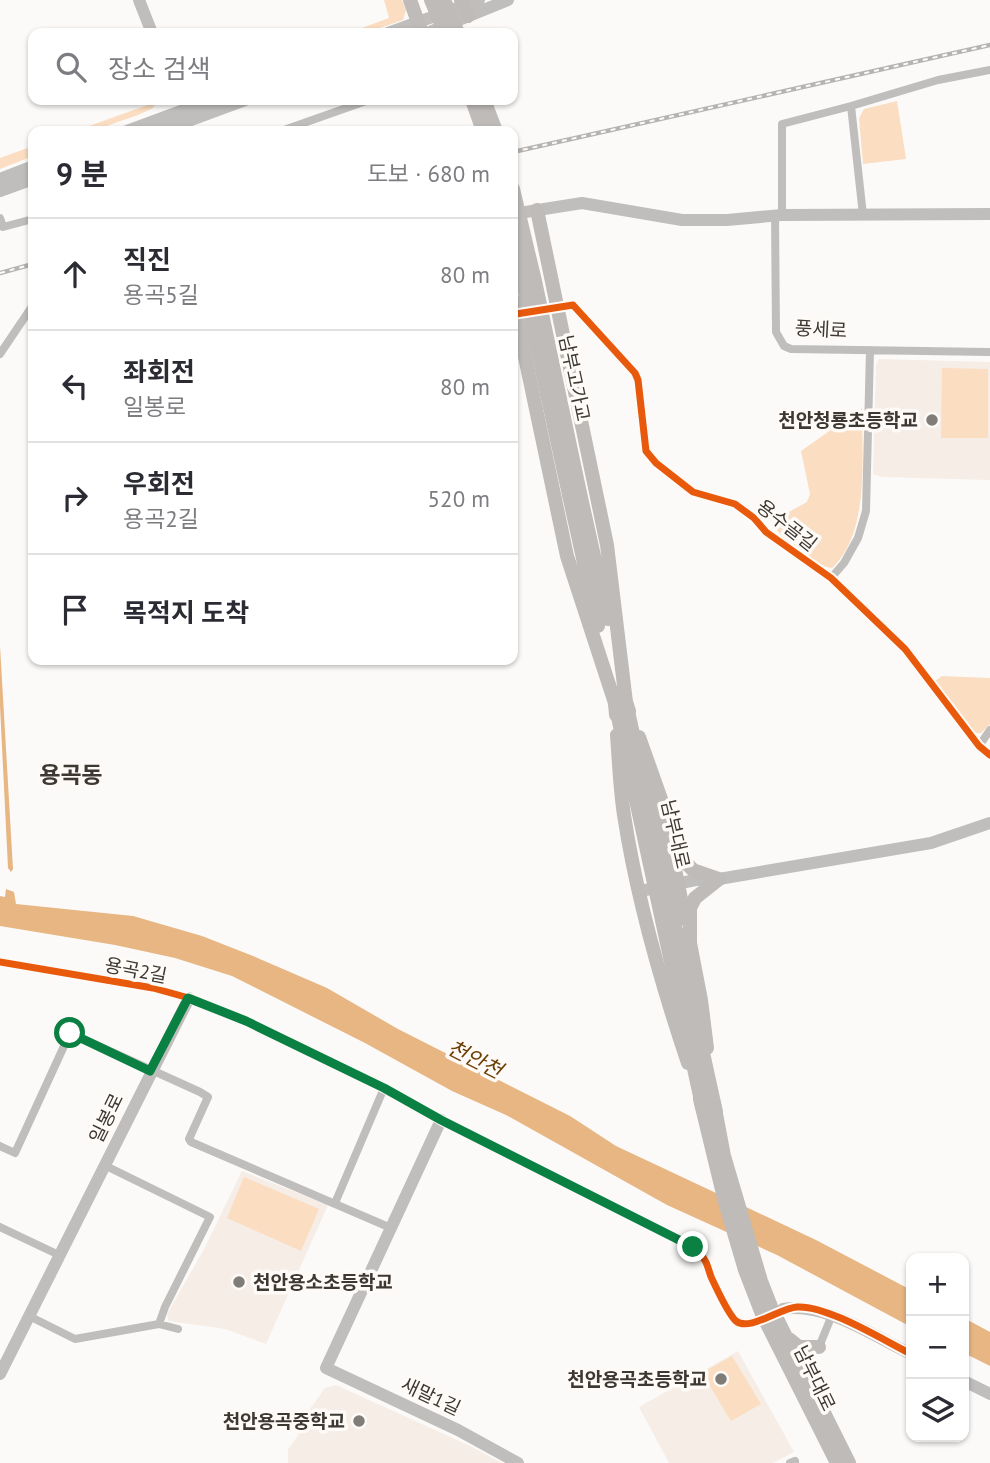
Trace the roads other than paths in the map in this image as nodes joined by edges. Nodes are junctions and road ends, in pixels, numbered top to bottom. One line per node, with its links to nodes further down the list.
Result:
1 (139, 0): 8 (street)
2 (410, 0): 9 (highway)
3 (431, 0): 11 (highway, bridge)
4 (444, 0): 12 (highway, bridge)
5 (479, 0): 7 (street)
6 (508, 0): 7 (street)
7 (464, 7): 10 (street)
8 (150, 28)
9 (422, 28)
10 (424, 28)
11 (443, 28)
12 (456, 28)
13 (990, 70): 19 (street)
14 (203, 105): 20 (street)
15 (226, 105): 20 (street)
16 (355, 105): 23 (street)
17 (474, 105): 24 (highway)
18 (486, 105): 25 (highway)
19 (851, 106): 34 (street); 35 (street)
20 (184, 116): 21 (street); 22 (street)
21 (146, 126)
22 (169, 126)
23 (295, 126)
24 (482, 126)
25 (494, 126)
26 (28, 168): 27 (street)
27 (0, 179)
28 (28, 181): 29 (street)
29 (0, 191)
30 (518, 210): 46 (highway, 남부고가교, bridge)
31 (537, 210): 32 (street); 34 (street); 40 (highway)
32 (518, 213)
33 (990, 214): 35 (street)
34 (778, 215): 35 (street); 43 (street, 풍세로)
35 (863, 215)
36 (0, 218): 37 (street)
37 (28, 220)
38 (518, 258): 46 (highway, 남부고가교, bridge)
39 (518, 307): 40 (street)
40 (557, 307): 47 (street, 용수골길); 48 (highway)
41 (28, 312): 45 (street)
42 (518, 326): 48 (highway)
43 (870, 351): 44 (street, 풍세로); 47 (street)
44 (990, 352)
45 (0, 354)
46 (575, 494): 48 (highway, 남부대로)
47 (831, 578): 50 (street, 용수골길)
48 (621, 702): 53 (highway); 56 (highway); 62 (highway, 남부대로, bridge)
49 (990, 730): 50 (street)
50 (979, 746): 51 (street, 용수골길)
51 (990, 755)
52 (990, 823): 54 (street)
53 (671, 848): 54 (highway); 55 (highway)
54 (719, 879): 55 (street); 57 (highway)
55 (679, 884): 56 (street); 57 (highway)
56 (640, 891): 62 (highway)
57 (690, 943): 62 (highway)
58 (0, 962): 59 (street, 용곡2길)
59 (188, 998): 60 (street, 일봉로); 61 (street, 용곡2길)
60 (150, 1071): 64 (street); 65 (street, 일봉로); 66 (street)
61 (384, 1088): 63 (street, 용곡2길); 66 (street)
62 (709, 1111): 76 (highway, 남부대로); 84 (highway, 남부대로)
63 (441, 1120): 68 (street); 74 (street, 용곡2길)
64 (0, 1146)
65 (104, 1166): 69 (street, 일봉로); 73 (street)
66 (335, 1203): 68 (street)
67 (0, 1227): 69 (street)
68 (391, 1228): 83 (street, 새말1길)
69 (59, 1255): 72 (street, 일봉로)
70 (783, 1309): 71 (street)
71 (832, 1315): 77 (street); 78 (street)
72 (29, 1316): 73 (street); 79 (street, 일봉로)
73 (159, 1324): 75 (street)
74 (751, 1324)
75 (178, 1329)
76 (784, 1332): 77 (highway); 80 (highway, 남부대로)
77 (819, 1347): 80 (highway)
78 (906, 1352)
79 (0, 1374)
80 (806, 1378): 85 (highway, 남부대로)
81 (969, 1384): 82 (street)
82 (990, 1394)
83 (518, 1463)
84 (837, 1463)
85 (849, 1463)

